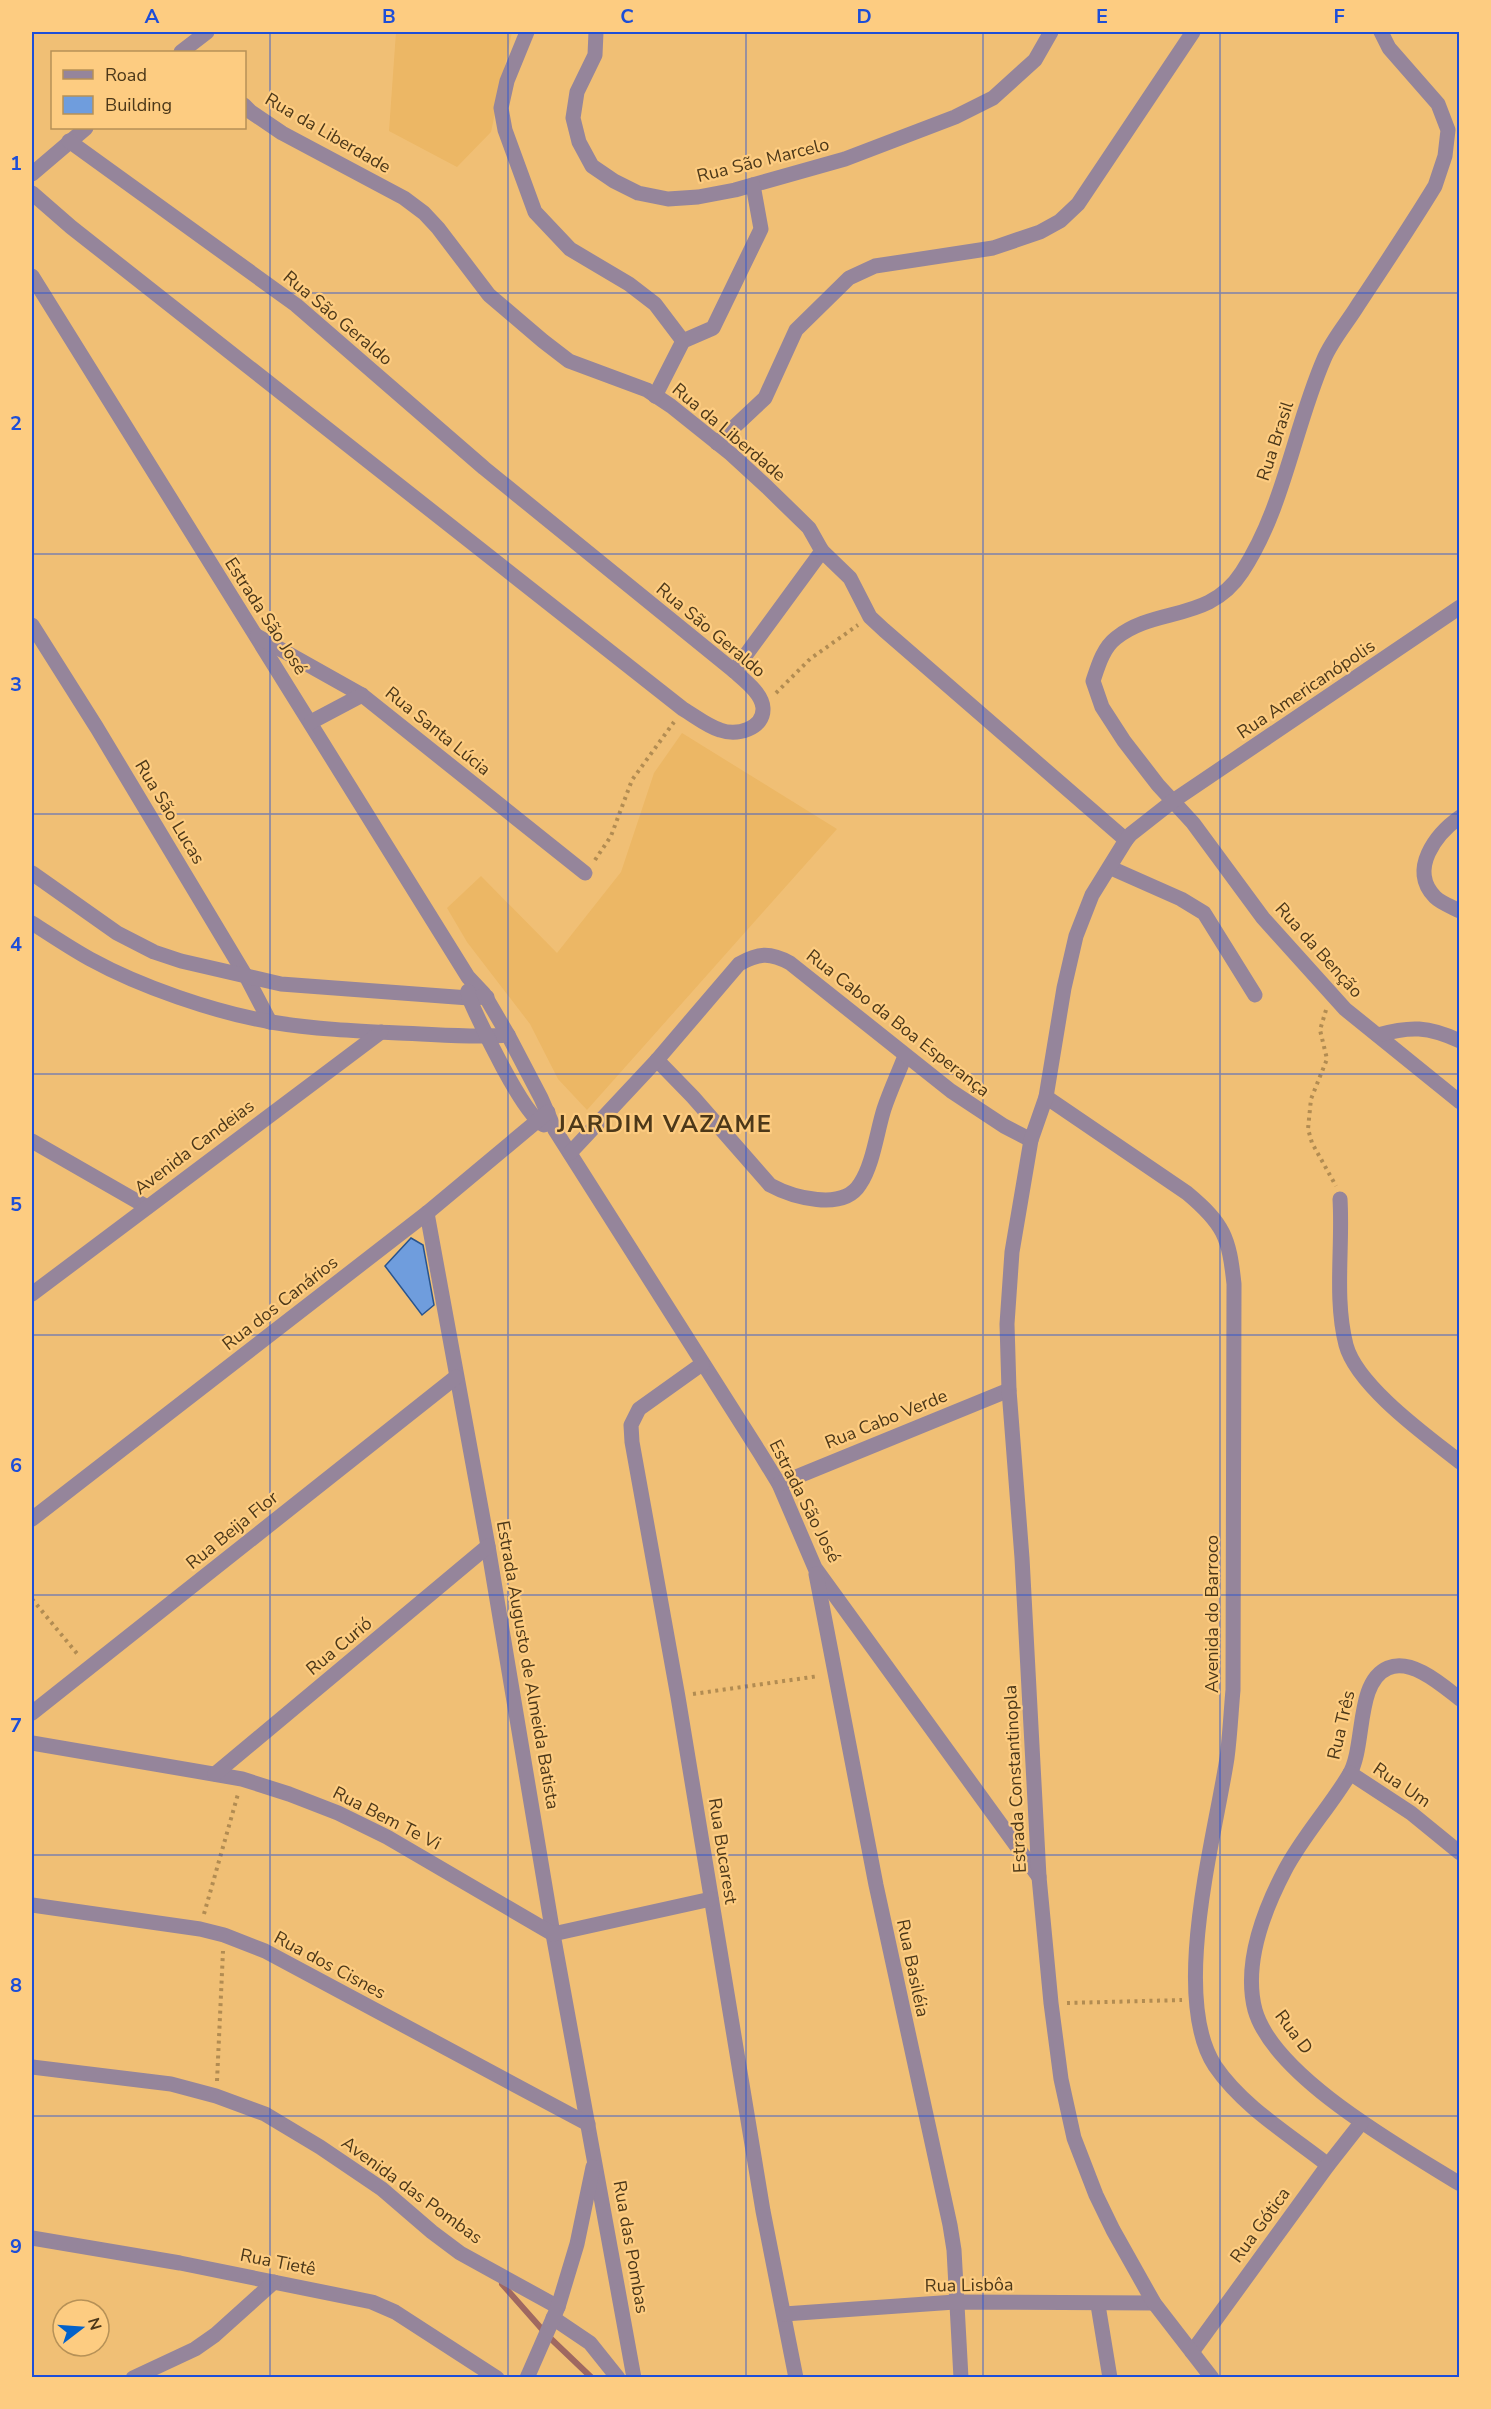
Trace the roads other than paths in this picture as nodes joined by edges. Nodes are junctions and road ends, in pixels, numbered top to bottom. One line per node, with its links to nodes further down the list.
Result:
1 (207, 32): 7 (street)
2 (527, 32): 15 (street)
3 (596, 32): 12 (street, Rua São Marcelo)
4 (1051, 32): 12 (street, Rua São Marcelo)
5 (1192, 32): 17 (street)
6 (1381, 32): 25 (street, Rua Brasil)
7 (198, 47)
8 (246, 107): 16 (street, Rua da Liberdade)
9 (85, 129): 10 (street)
10 (69, 141): 11 (street); 22 (street, Rua São Geraldo)
11 (32, 174)
12 (753, 185): 15 (street)
13 (32, 193): 22 (street, Rua São Geraldo)
14 (32, 276): 21 (street, Estrada São José)
15 (683, 341): 16 (street)
16 (655, 396): 17 (street, Rua da Liberdade)
17 (717, 443): 18 (street, Rua da Liberdade)
18 (822, 551): 22 (street); 27 (street, Rua da Liberdade)
19 (1460, 607): 25 (street, Rua Americanópolis)
20 (32, 625): 34 (street, Rua São Lucas)
21 (255, 634): 23 (street, Rua Santa Lúcia); 24 (street, Estrada São José)
22 (734, 671)
23 (362, 695): 24 (street); 30 (street, Rua Santa Lúcia)
24 (311, 722): 33 (street, Estrada São José)
25 (1173, 801): 27 (street); 41 (street, Rua da Benção)
26 (1460, 817): 31 (street)
27 (1129, 837): 28 (street)
28 (1111, 868): 35 (street); 46 (street)
29 (32, 873): 34 (street)
30 (585, 873)
31 (1460, 911)
32 (32, 923): 38 (street)
33 (468, 977): 36 (street, Estrada São José); 37 (street, Estrada São José)
34 (247, 978): 36 (street); 38 (street, Rua São Lucas)
35 (1255, 995)
36 (469, 998): 37 (street); 42 (street, Estrada São José)
37 (486, 998): 40 (street, Estrada São José)
38 (270, 1022): 39 (street)
39 (381, 1032): 42 (street); 53 (street, Avenida Candeias)
40 (508, 1035): 42 (street); 48 (street, Estrada São José)
41 (1378, 1035): 43 (street); 47 (street, Rua da Benção)
42 (487, 1037): 48 (street, Estrada São José)
43 (1460, 1041)
44 (905, 1056): 45 (street, Rua Cabo da Boa Esperança); 45 (street); 49 (street, Rua Cabo da Boa Esperança)
45 (657, 1060): 51 (street)
46 (1046, 1097): 49 (street); 78 (street, Avenida do Barroco)
47 (1460, 1102)
48 (542, 1117): 51 (street, Estrada São José); 54 (street, Rua dos Canários)
49 (1031, 1140): 58 (street, Estrada Constantinopla)
50 (32, 1141): 53 (street)
51 (570, 1153): 56 (street, Estrada São José)
52 (1340, 1199): 59 (street)
53 (147, 1207): 55 (street, Avenida Candeias)
54 (427, 1213): 57 (street, Estrada Augusto de Almeida Batista); 61 (street, Rua dos Canários)
55 (32, 1294)
56 (702, 1364): 60 (street, Estrada São José); 71 (street, Rua Bucarest)
57 (456, 1377): 62 (street, Estrada Augusto de Almeida Batista); 65 (street, Rua Beija Flor)
58 (1009, 1390): 60 (street, Rua Cabo Verde); 70 (street, Estrada Constantinopla)
59 (1460, 1462)
60 (779, 1484): 63 (street, Estrada São José)
61 (32, 1519)
62 (488, 1546): 68 (street, Rua Curió); 73 (street, Estrada Augusto de Almeida Batista)
63 (815, 1568): 70 (street, Estrada São José); 82 (street, Rua Basiléia)
64 (1460, 1699): 67 (street, Rua Três)
65 (32, 1713)
66 (32, 1743): 68 (street, Rua Bem Te Vi)
67 (1350, 1773): 69 (street, Rua Um); 75 (street, Rua D)
68 (214, 1774): 73 (street, Rua Bem Te Vi)
69 (1460, 1853)
70 (1039, 1877): 83 (street, Estrada Constantinopla)
71 (711, 1899): 73 (street); 85 (street, Rua Bucarest)
72 (32, 1905): 76 (street, Rua dos Cisnes)
73 (553, 1934): 76 (street, Estrada Augusto de Almeida Batista)
74 (32, 2067): 86 (street, Avenida das Pombas)
75 (1361, 2123): 78 (street, Rua Gótica); 79 (street, Rua D)
76 (588, 2124): 77 (street, Rua das Pombas)
77 (595, 2158): 86 (street); 92 (street, Rua das Pombas)
78 (1328, 2165): 87 (street, Rua Gótica)
79 (1460, 2184)
80 (32, 2238): 81 (street, Rua Tietê)
81 (274, 2282): 88 (street); 89 (street, Rua Tietê)
82 (955, 2302): 84 (street, Rua Lisbôa); 85 (street, Rua Lisbôa); 94 (street, Rua Basiléia)
83 (1154, 2303): 84 (street, Rua Lisbôa); 87 (street, Estrada Constantinopla)
84 (1098, 2305): 95 (street)
85 (784, 2314): 93 (street, Rua Bucarest)
86 (554, 2315): 90 (street); 91 (street, Avenida das Pombas)
87 (1192, 2352): 96 (street, Estrada Constantinopla)
88 (133, 2378)
89 (497, 2378)
90 (527, 2378)
91 (618, 2378)
92 (634, 2378)
93 (796, 2378)
94 (961, 2378)
95 (1110, 2378)
96 (1212, 2378)

